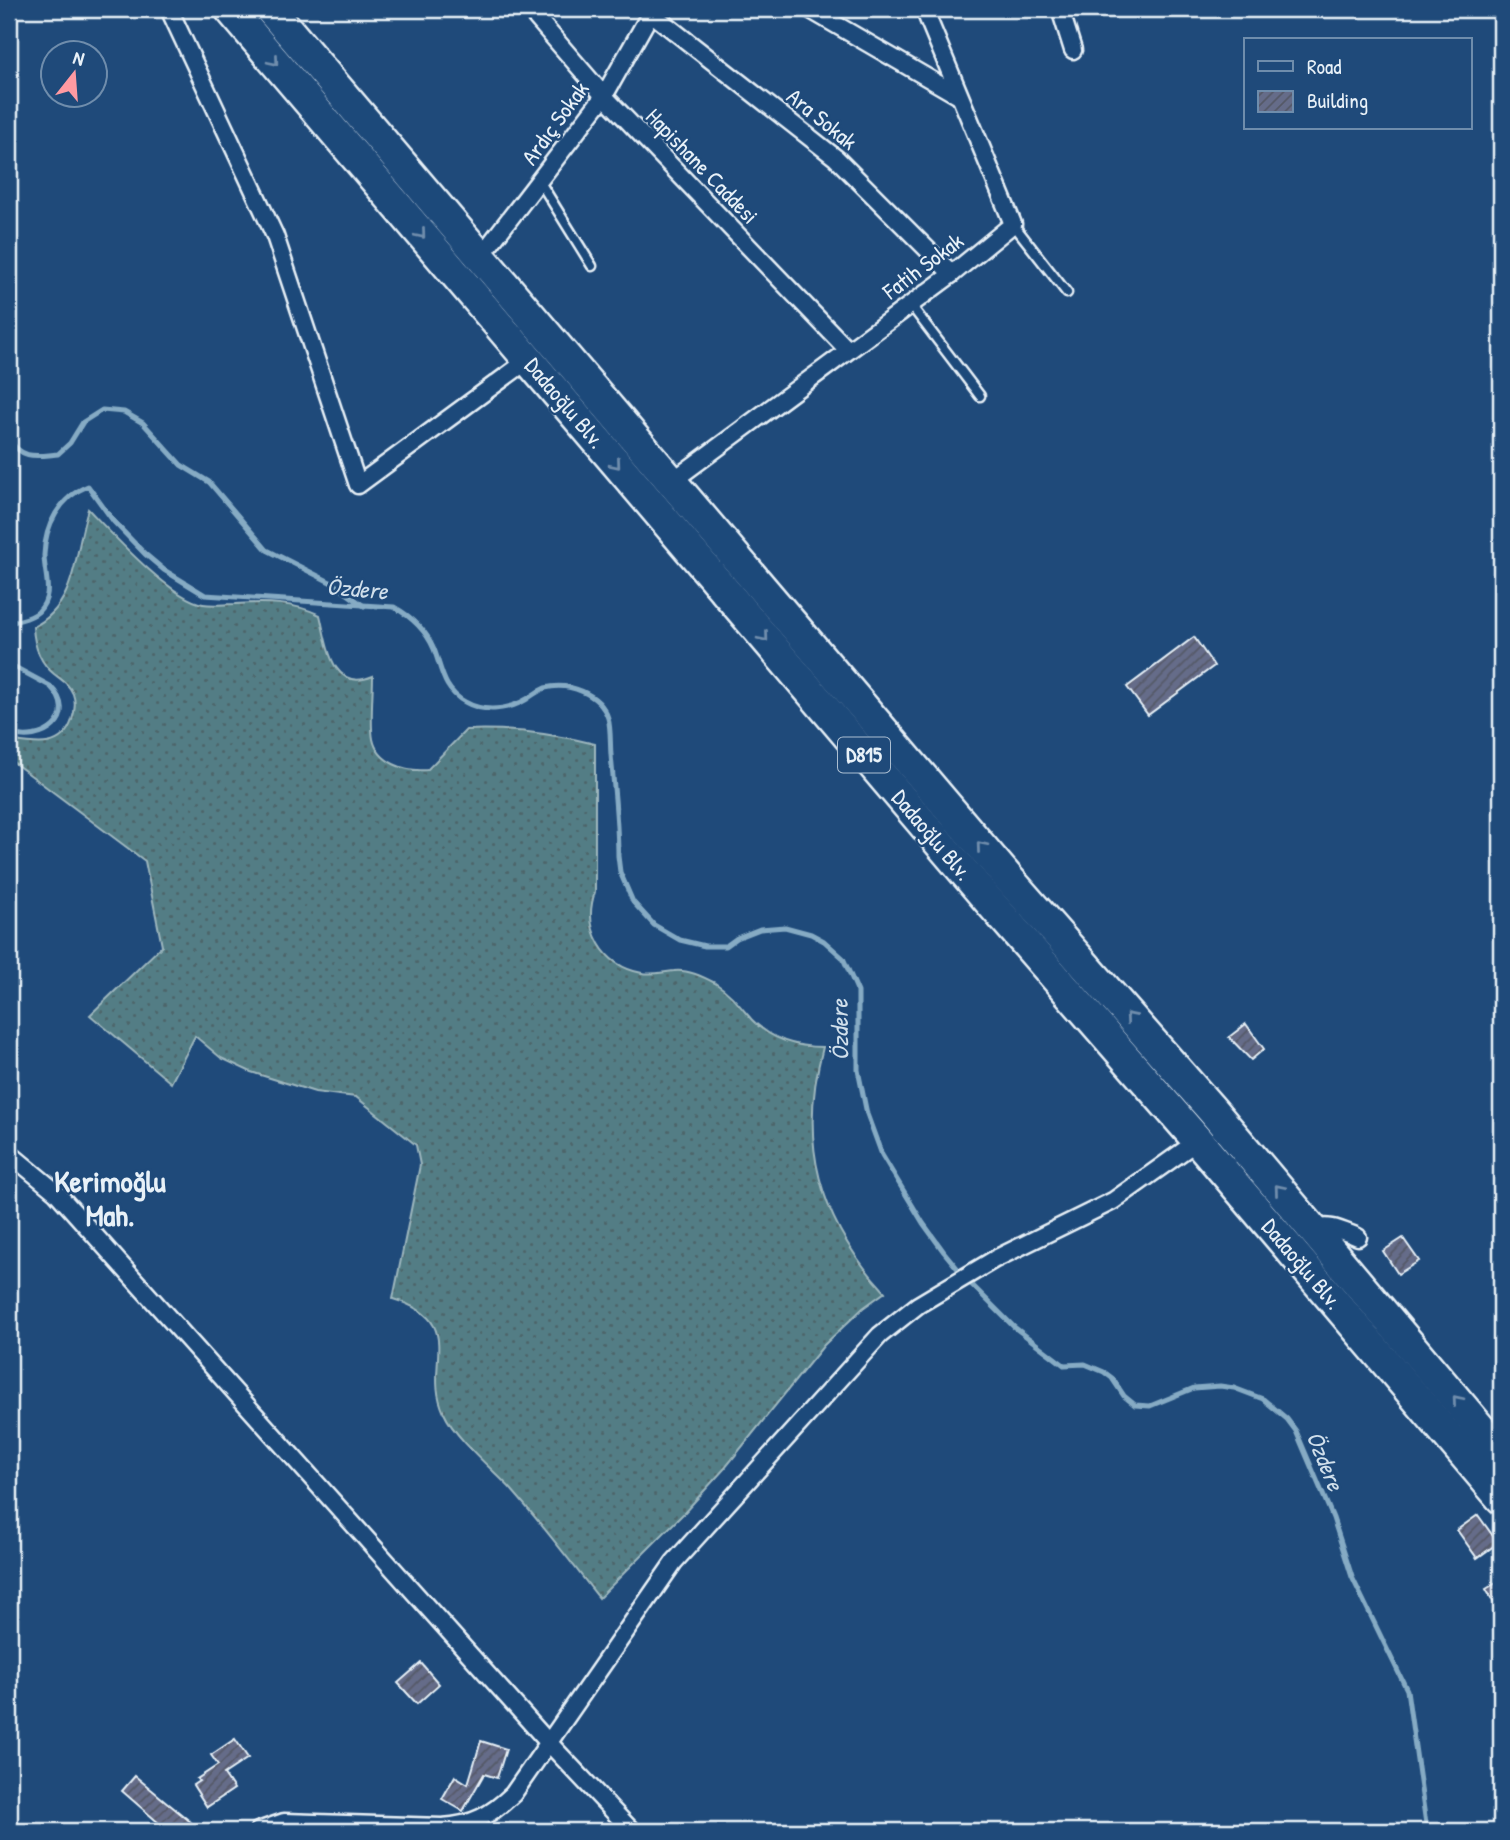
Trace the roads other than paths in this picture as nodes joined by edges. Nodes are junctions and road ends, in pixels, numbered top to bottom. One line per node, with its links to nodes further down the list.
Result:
1 (170, 9): 20 (street)
2 (230, 9): 20 (highway, Dadaoğlu Blv. / D815, one-way to 20)
3 (270, 9): 14 (highway, Dadaoğlu Blv. / D815)
4 (529, 9): 10 (street, Hapishane Caddesi)
5 (809, 9): 11 (street)
6 (924, 9): 11 (street)
7 (1060, 9): 9 (street)
8 (652, 11): 10 (street, Ardıç Sokak); 16 (street, Ara Sokak)
9 (1073, 50)
10 (604, 96): 12 (street, Ardıç Sokak); 19 (street, Hapishane Caddesi)
11 (959, 96): 13 (street)
12 (540, 182): 14 (street, Ardıç Sokak); 15 (lane)
13 (1013, 224): 16 (street, Fatih Sokak); 17 (lane)
14 (481, 256): 22 (highway, Dadaoğlu Blv. / D815)
15 (592, 266)
16 (952, 274): 18 (street, Fatih Sokak)
17 (1067, 293)
18 (910, 304): 19 (street, Fatih Sokak); 21 (lane)
19 (847, 349): 22 (street, Fatih Sokak)
20 (528, 360): 24 (highway, Dadaoğlu Blv. / D815, one-way to 24)
21 (980, 396)
22 (671, 482): 23 (highway, Dadaoğlu Blv. / D815, one-way to 22)
23 (1221, 1122): 24 (street); 26 (highway, Dadaoğlu Blv. / D815, one-way to 23)
24 (1198, 1141): 29 (highway, Dadaoğlu Blv. / D815); 30 (street)
25 (9, 1153): 30 (street)
26 (1313, 1230): 27 (street); 28 (highway, Dadaoğlu Blv. / D815, one-way to 26)
27 (1358, 1237)
28 (1501, 1452)
29 (1501, 1498)
30 (548, 1742): 31 (street); 33 (street)
31 (462, 1829): 32 (street)
32 (258, 1831)
33 (632, 1831)

